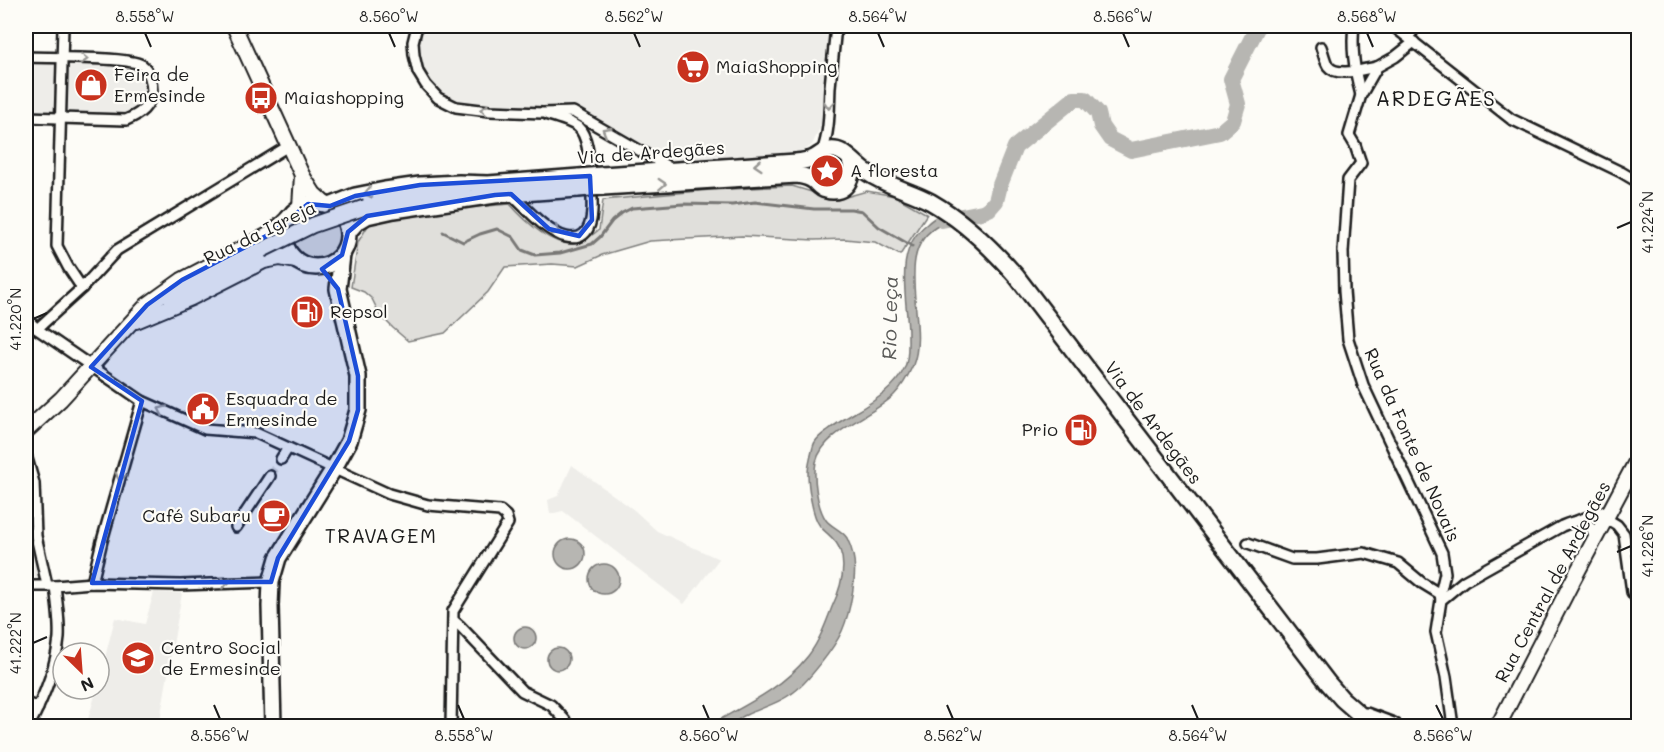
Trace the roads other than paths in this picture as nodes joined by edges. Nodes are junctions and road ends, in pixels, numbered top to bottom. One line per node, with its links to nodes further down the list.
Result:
1 (63, 26): 11 (street)
2 (234, 26): 18 (main road)
3 (417, 26): 15 (street, one-way to 3)
4 (836, 26): 19 (street, one-way to 19)
5 (1354, 26): 13 (street)
6 (1393, 26): 8 (street)
7 (1417, 26): 8 (street, Rua da Fonte de Novais)
8 (1411, 40): 12 (street, Rua da Fonte de Novais); 25 (street)
9 (1321, 47): 13 (street)
10 (26, 57): 11 (street)
11 (63, 58): 17 (street); 17 (street, one-way to 17)
12 (1377, 67): 13 (street, Rua da Fonte de Novais); 14 (street, Rua da Fonte de Novais)
13 (1355, 71): 14 (street, Rua da Fonte de Novais)
14 (1360, 95): 61 (street, Rua da Fonte de Novais)
15 (543, 113): 21 (street, one-way to 15); 30 (street, one-way to 15)
16 (26, 117): 17 (street)
17 (61, 118): 38 (street)
18 (290, 145): 22 (main road); 38 (street)
19 (819, 154): 20 (main road, Via de Ardegães); 21 (main road, Via de Ardegães, one-way to 21); 23 (main road)
20 (850, 160): 27 (main road); 28 (main road, Via de Ardegães)
21 (675, 170): 24 (main road, Via de Ardegães)
22 (302, 175): 32 (main road); 33 (main road)
23 (813, 180): 24 (main road, Via de Ardegães, one-way to 23); 27 (main road, Via de Ardegães)
24 (603, 181): 26 (main road, Via de Ardegães, bridge)
25 (1638, 182)
26 (578, 183): 29 (main road, Via de Ardegães); 30 (main road, Via de Ardegães)
27 (848, 183): 28 (main road, Via de Ardegães)
28 (894, 186): 66 (main road, Via de Ardegães)
29 (492, 190): 30 (main road, Via de Ardegães); 31 (main road, Via de Ardegães); 32 (main road, Via de Ardegães, one-way to 32); 34 (main road, Via de Ardegães)
30 (511, 194)
31 (412, 196): 41 (main road, Rua da Igreja, bridge)
32 (327, 205): 33 (main road); 34 (main road)
33 (295, 211): 36 (main road); 41 (main road, Rua da Igreja)
34 (348, 232): 35 (main road)
35 (342, 255): 37 (main road); 39 (main road)
36 (296, 261): 37 (main road); 41 (main road, Rua da Igreja)
37 (320, 268): 39 (main road)
38 (82, 288): 42 (street)
39 (338, 289): 50 (main road)
40 (26, 321): 42 (street)
41 (132, 323): 43 (main road, Rua da Igreja)
42 (37, 328): 43 (street)
43 (91, 367): 44 (street); 45 (main road, Rua da Igreja)
44 (142, 401): 46 (street, one-way to 44); 58 (street, one-way to 58)
45 (26, 431)
46 (288, 448): 49 (street); 50 (street)
47 (26, 455): 60 (street)
48 (1638, 458): 52 (main road, Rua Central de Ardegães)
49 (281, 459)
50 (333, 470): 57 (main road); 63 (street)
51 (270, 476): 54 (street)
52 (1610, 514): 53 (street); 55 (main road, Rua Central de Ardegães); 62 (street)
53 (1582, 520): 55 (street); 61 (street)
54 (236, 527)
55 (1595, 541): 67 (main road, Rua Central de Ardegães)
56 (1248, 543): 61 (street)
57 (271, 582): 58 (street, one-way to 57); 69 (main road)
58 (92, 583): 60 (street)
59 (26, 586): 60 (street)
60 (51, 586): 65 (street)
61 (1440, 597): 74 (street)
62 (1638, 601)
63 (453, 620): 70 (street); 71 (street)
64 (26, 703): 65 (street)
65 (38, 708): 68 (street)
66 (1357, 712): 72 (main road, Via de Ardegães); 73 (main road, Via de Ardegães)
67 (1498, 725)
68 (29, 726)
69 (273, 726)
70 (451, 726)
71 (565, 726)
72 (1373, 726)
73 (1393, 726)
74 (1453, 726)

